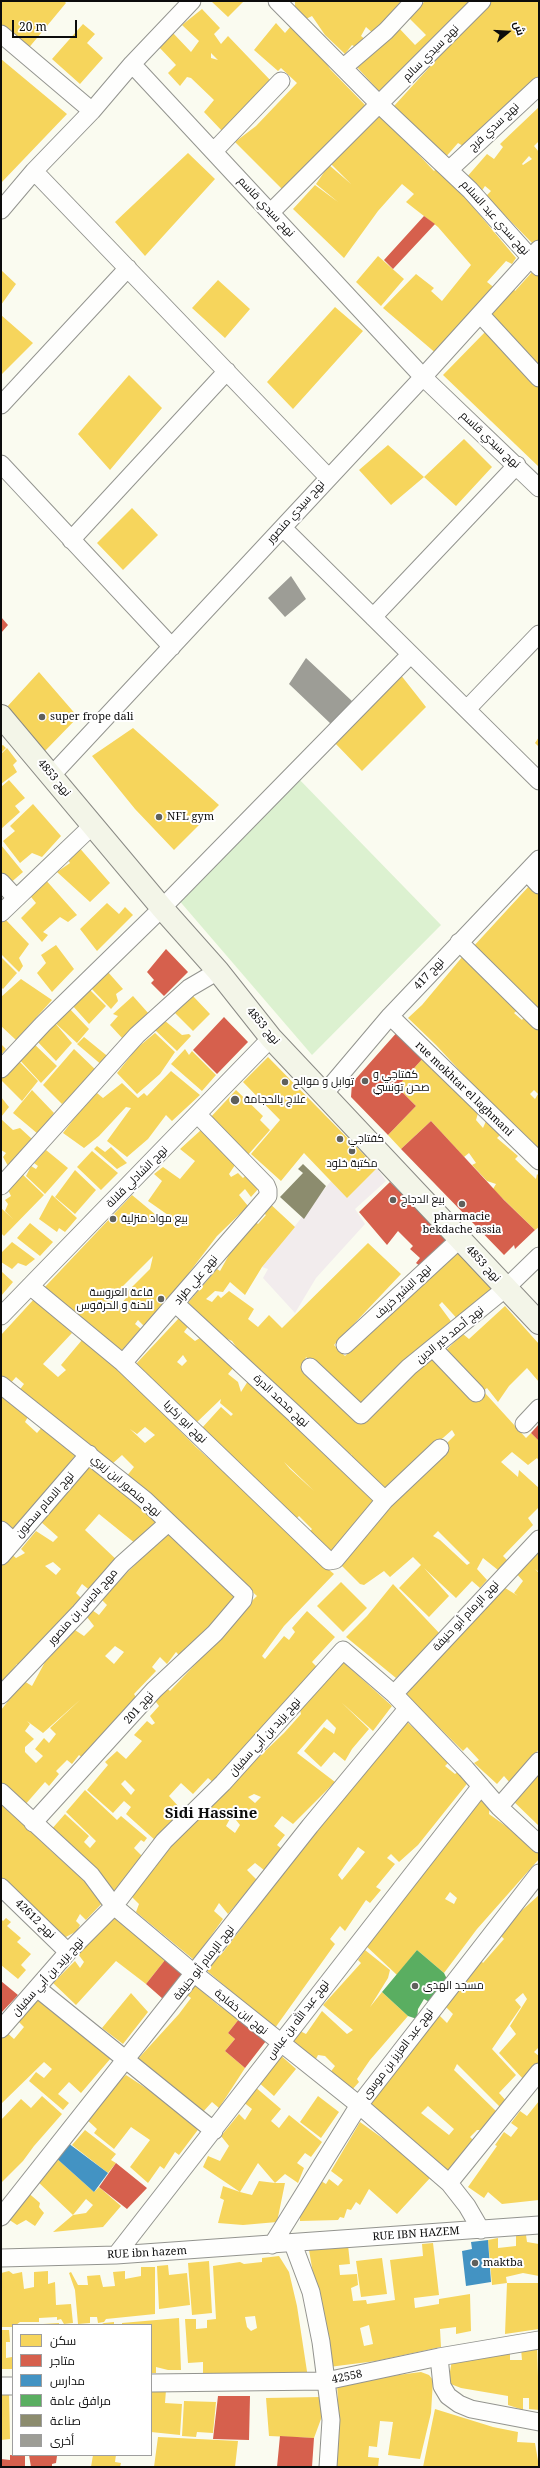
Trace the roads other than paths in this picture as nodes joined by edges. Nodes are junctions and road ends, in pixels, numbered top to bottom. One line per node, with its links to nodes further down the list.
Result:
1 (192, 1): 6 (street)
2 (414, 1): 7 (street)
3 (482, 1): 10 (street, نهج سيدي سالم)
4 (282, 3): 7 (street, نهج سدي عبد السلام)
5 (1, 34): 11 (street)
6 (132, 64): 11 (street); 12 (street, نهج سيدي قاسم)
7 (344, 67): 10 (street, نهج سدي عبد السلام)
8 (281, 81): 12 (street)
9 (539, 86): 13 (street, نهج سدي فرج)
10 (379, 104): 13 (street, نهج سدي عبد السلام); 16 (street, نهج سيدي سالم)
11 (92, 111): 14 (street)
12 (214, 151): 16 (street, نهج سيدي قاسم)
13 (450, 169): 17 (street, نهج سدي عبد السلام)
14 (34, 171): 15 (street); 18 (street)
15 (1, 210)
16 (271, 212): 21 (street, نهج سيدي قاسم)
17 (536, 258): 19 (street, نهج سيدي منصور)
18 (128, 268): 20 (street); 23 (street)
19 (480, 314): 21 (street, نهج سيدي منصور); 22 (street)
20 (227, 371): 26 (street); 29 (street)
21 (423, 377): 25 (street, نهج سيدي قاسم); 26 (street, نهج سيدي منصور)
22 (539, 378)
23 (1, 404)
24 (1, 464): 29 (street)
25 (517, 465): 27 (street, نهج سيدي قاسم); 30 (street)
26 (328, 477): 28 (street, نهج سيدي منصور)
27 (539, 488)
28 (283, 528): 30 (street); 32 (street, نهج سيدي منصور)
29 (72, 540): 32 (street)
30 (373, 617): 33 (street)
31 (539, 634): 34 (street)
32 (172, 647): 36 (street, نهج سيدي منصور)
33 (410, 655): 34 (street); 44 (street)
34 (467, 709): 37 (street)
35 (1, 716): 36 (street, نهج 4853)
36 (52, 775): 38 (street, نهج 4853)
37 (539, 781)
38 (94, 825): 43 (street); 44 (street, نهج 4853)
39 (539, 859): 40 (street, نهج 417)
40 (527, 872): 42 (street); 46 (street, نهج 417)
41 (1, 882): 43 (street)
42 (539, 885)
43 (16, 898): 45 (street)
44 (162, 908): 47 (street, نهج 4853); 51 (street)
45 (1, 913)
46 (459, 942): 48 (street, نهج 417); 49 (street)
47 (218, 971): 50 (street, نهج 4853); 55 (street)
48 (390, 1016): 52 (street, نهج 417); 54 (street, rue mokhtar el laghmani)
49 (539, 1021)
50 (271, 1038): 52 (street, نهج 4853); 53 (street, نهج الشادلي قلالة)
51 (1, 1069)
52 (324, 1094): 56 (street, نهج 4853)
53 (198, 1115): 58 (street, نهج الشادلي قلالة); 60 (street, نهج علي طراد)
54 (539, 1161)
55 (1, 1186)
56 (460, 1239): 59 (street, نهج 4853); 63 (street, نهج البشير خريف)
57 (539, 1256): 59 (street, نهج أحمد خير الدين)
58 (30, 1286): 61 (street, نهج الشادلي قلالة); 65 (street, نهج ابو زكريا)
59 (506, 1288): 62 (street, نهج 4853); 64 (street, نهج أحمد خير الدين)
60 (176, 1304): 65 (street, نهج علي طراد); 73 (street, نهج محمد الدرة)
61 (1, 1316)
62 (539, 1323)
63 (345, 1345)
64 (433, 1348): 66 (street, نهج أحمد خير الدين); 68 (street)
65 (123, 1363): 73 (street, نهج ابو زكريا)
66 (310, 1367)
67 (1, 1385): 72 (street, نهج منصور ابن زيري)
68 (476, 1393)
69 (539, 1408): 70 (street)
70 (524, 1424)
71 (440, 1448): 73 (street)
72 (89, 1454): 74 (street, نهج منصور ابن زيري); 75 (street, نهج الامام سحنون)
73 (385, 1500)
74 (168, 1523): 78 (street, نهج منصور ابن زيري); 80 (street, مهج باديس بن منصور)
75 (7, 1536): 77 (street, نهج الامام سحنون)
76 (539, 1539): 79 (street, نهج الإمام أبو حنيفة)
77 (1, 1556)
78 (244, 1594): 86 (street, نهج 201)
79 (394, 1694): 81 (street, نهج يزيد بن أبي سفيان); 90 (street, نهج يزيد بن أبي سفيان)
80 (1, 1695)
81 (407, 1709): 83 (street, نهج يزيد بن أبي سفيان); 92 (street, نهج الإمام أبو حنيفة)
82 (539, 1761): 85 (street)
83 (481, 1786): 85 (street, نهج يزيد بن أبي سفيان); 95 (street, نهج عبد الله بن عباس)
84 (1, 1792): 86 (street, نهج ابن خفاجة)
85 (499, 1807): 87 (street, نهج يزيد بن أبي سفيان)
86 (34, 1823): 90 (street, نهج ابن خفاجة)
87 (539, 1844)
88 (539, 1873): 98 (street, نهج عبد العزيز بن موسى)
89 (1, 1887): 91 (street, نهج 42612)
90 (114, 1906): 91 (street, نهج يزيد بن أبي سفيان); 92 (street, نهج ابن خفاجة)
91 (68, 1952): 93 (street, نهج يزيد بن أبي سفيان)
92 (195, 1974): 95 (street, نهج ابن خفاجة); 96 (street, نهج الإمام أبو حنيفة)
93 (37, 1988): 94 (street, نهج يزيد بن أبي سفيان); 96 (street)
94 (1, 2029)
95 (281, 2044): 98 (street, نهج ابن خفاجة); 99 (street, نهج عبد الله بن عباس)
96 (126, 2061): 99 (street); 101 (street, نهج الإمام أبو حنيفة)
97 (539, 2072): 100 (street)
98 (359, 2105): 100 (street, نهج ابن خفاجة); 105 (street, نهج عبد العزيز بن موسى)
99 (214, 2131): 106 (street, نهج عبد الله بن عباس)
100 (449, 2183): 103 (street, نهج ابن خفاجة)
101 (1, 2217)
102 (539, 2226): 103 (street, RUE IBN HAZEM)
103 (481, 2230): 104 (street, RUE IBN HAZEM)
104 (293, 2244): 105 (street, RUE ibn hazem); 110 (street)
105 (272, 2245): 106 (street, RUE ibn hazem)
106 (116, 2255): 107 (street, RUE ibn hazem)
107 (1, 2258)
108 (539, 2340): 109 (street, 42558)
109 (439, 2356): 110 (street, 42558); 114 (street)
110 (326, 2381): 111 (street, 42558); 115 (street)
111 (152, 2383)
112 (1, 2386): 113 (street)
113 (12, 2386)
114 (539, 2422)
115 (328, 2467)

